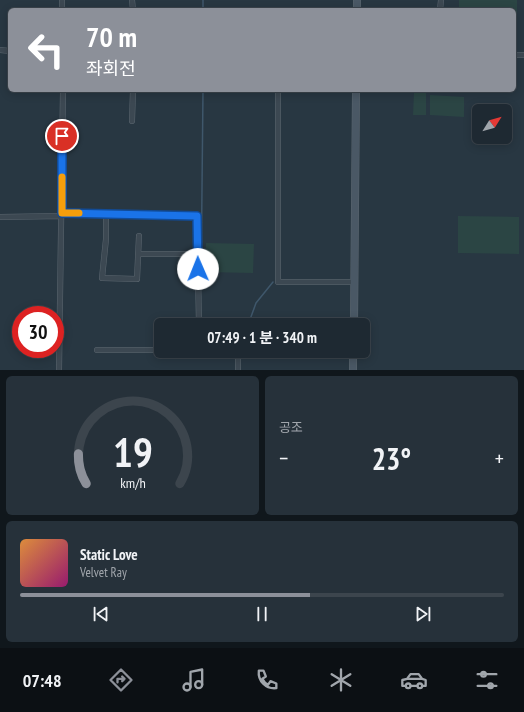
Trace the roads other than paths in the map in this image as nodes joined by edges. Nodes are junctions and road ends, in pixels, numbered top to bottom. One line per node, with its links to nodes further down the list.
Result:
1 (63, 92): 7 (street)
2 (133, 92): 5 (street)
3 (278, 92): 12 (street)
4 (356, 92): 12 (street)
5 (132, 120)
6 (106, 214): 7 (street); 10 (street); 11 (street)
7 (62, 215): 8 (street); 19 (street)
8 (0, 217)
9 (139, 236): 10 (street)
10 (138, 254): 11 (street)
11 (198, 254): 13 (street)
12 (354, 282): 14 (street)
13 (199, 318)
14 (354, 318)
15 (97, 350): 16 (street)
16 (154, 350)
17 (238, 358): 20 (street)
18 (353, 358): 21 (street)
19 (59, 370)
20 (238, 370)
21 (353, 370)

